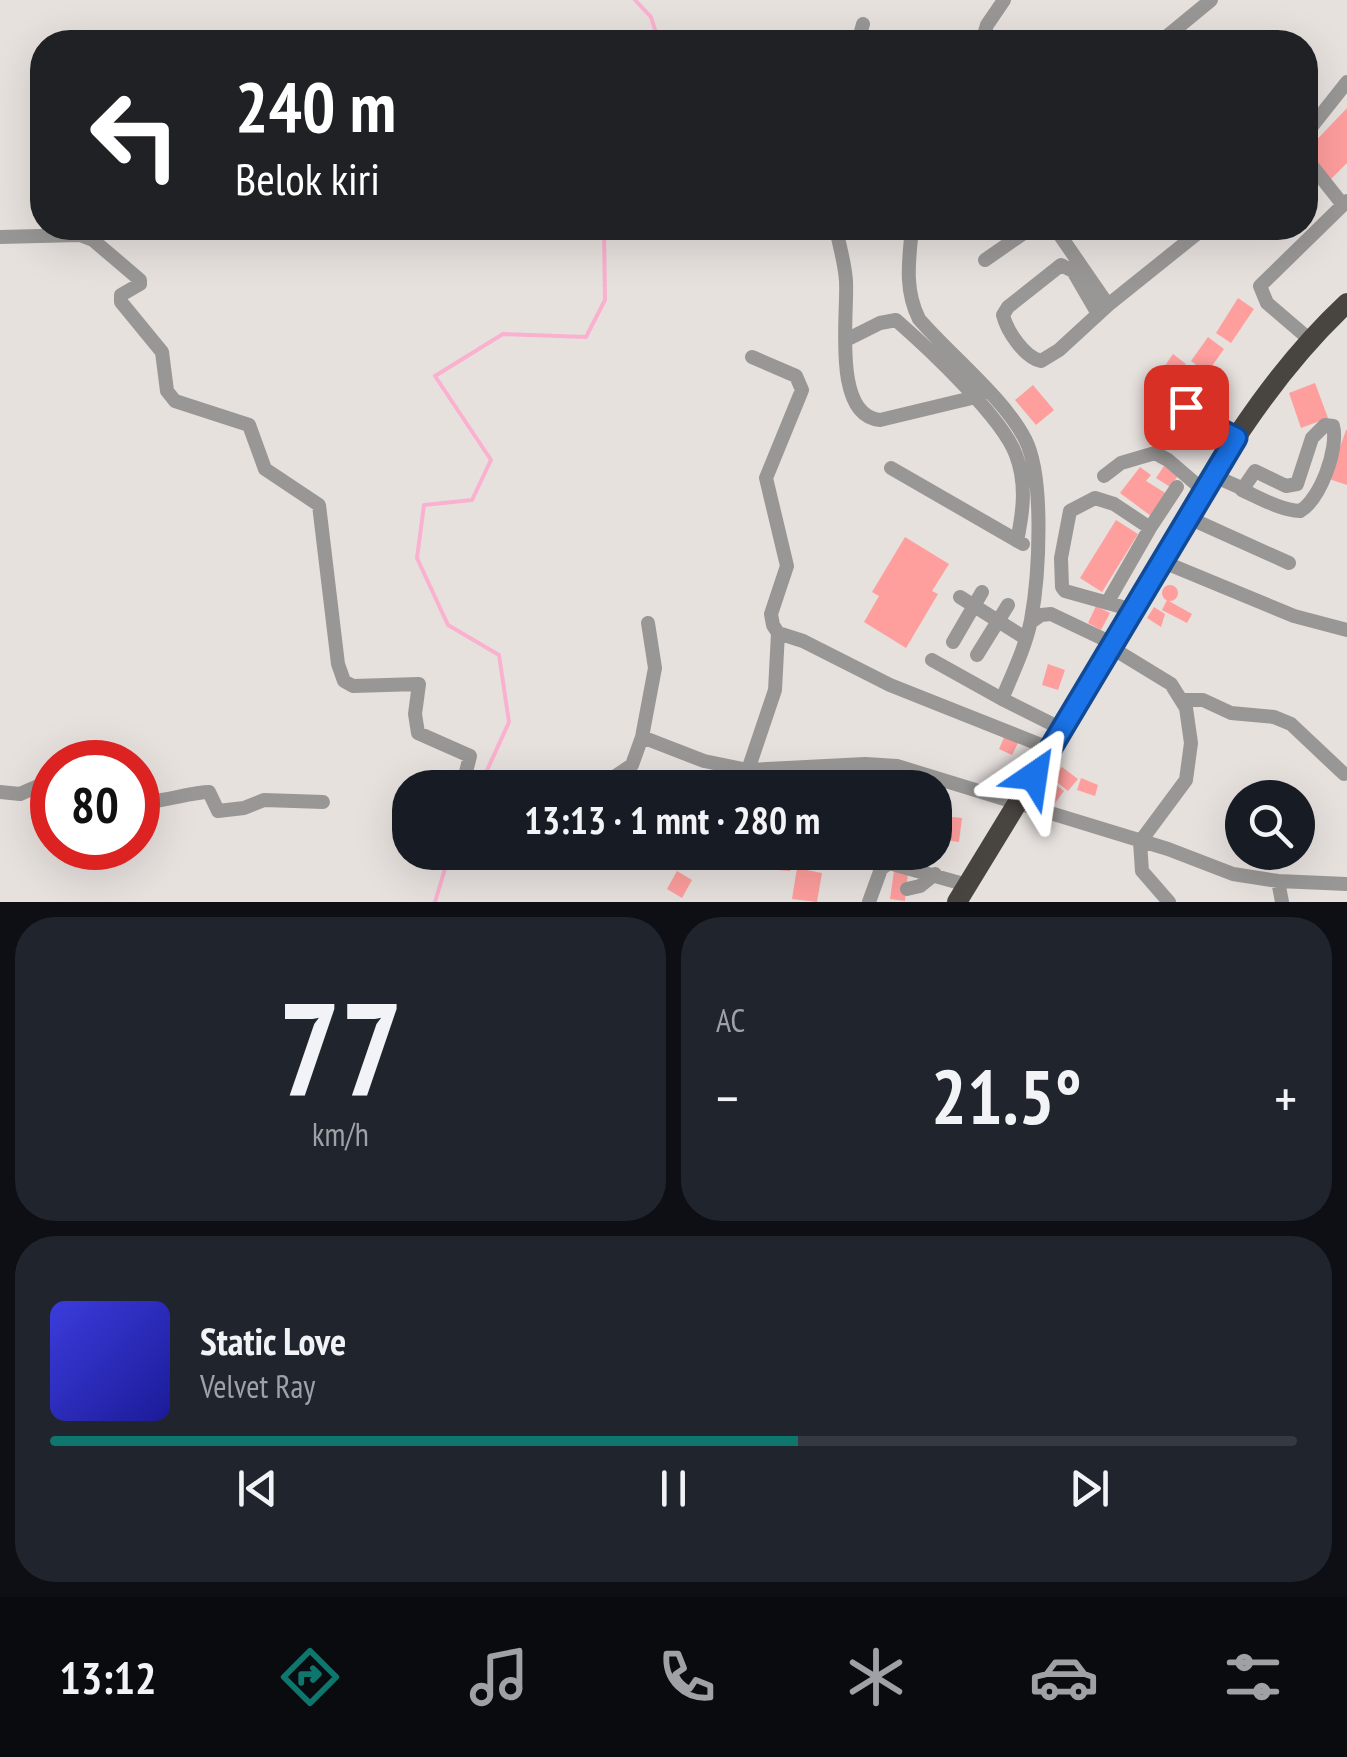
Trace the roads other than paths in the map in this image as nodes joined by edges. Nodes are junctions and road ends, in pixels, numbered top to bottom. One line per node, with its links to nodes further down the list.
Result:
1 (1004, 0): 5 (street)
2 (1211, 0): 6 (street)
3 (864, 24): 4 (street)
4 (862, 30)
5 (986, 30)
6 (1175, 30)
7 (1347, 82): 8 (street)
8 (1318, 119)
9 (1318, 173): 10 (street)
10 (1345, 203): 11 (street)
11 (1318, 229)
12 (30, 236): 13 (street)
13 (0, 237)
14 (93, 240): 61 (street)
15 (838, 240): 25 (street)
16 (911, 240): 28 (street)
17 (1013, 240): 21 (street)
18 (1062, 240): 23 (street)
19 (1189, 240): 23 (street)
20 (1307, 240): 24 (street)
21 (985, 260)
22 (1347, 303): 24 (highway)
23 (1103, 310): 23 (street)
24 (1309, 338): 29 (highway)
25 (846, 340): 28 (street); 28 (street)
26 (752, 356): 50 (street)
27 (1190, 390): 29 (street)
28 (981, 396): 37 (street); 38 (street)
29 (1236, 438): 32 (highway)
30 (891, 468): 37 (street)
31 (1104, 476): 32 (street)
32 (1208, 483): 34 (street); 35 (highway)
33 (1177, 487): 36 (street)
34 (1242, 490): 34 (street)
35 (1187, 517): 39 (highway); 40 (street)
36 (1150, 528): 43 (street); 43 (street)
37 (1017, 541): 38 (street)
38 (1036, 552): 47 (street)
39 (1161, 560): 45 (highway); 49 (street)
40 (1289, 563)
41 (960, 597): 42 (street)
42 (978, 599): 46 (street); 52 (street)
43 (1107, 602): 45 (street)
44 (1008, 605): 46 (street)
45 (1134, 610): 53 (highway)
46 (997, 620): 51 (street); 54 (street)
47 (1031, 622): 51 (street); 53 (street)
48 (648, 623): 59 (street)
49 (1347, 630)
50 (778, 633): 60 (street); 63 (street)
51 (1025, 638): 56 (street)
52 (953, 642)
53 (1113, 646): 57 (street); 58 (highway)
54 (977, 655)
55 (932, 660): 56 (street)
56 (1002, 699): 58 (street)
57 (1183, 700): 65 (street); 72 (street)
58 (1062, 729): 60 (highway)
59 (642, 738): 62 (street); 63 (street)
60 (1051, 749): 71 (highway)
61 (467, 770)
62 (625, 770)
63 (748, 770): 64 (street)
64 (907, 770)
65 (1344, 774)
66 (952, 784): 71 (street)
67 (30, 790): 68 (street)
68 (0, 792)
69 (160, 799): 70 (street)
70 (323, 802)
71 (1016, 803): 72 (street); 77 (highway)
72 (1140, 842): 74 (street); 79 (street)
73 (935, 874): 76 (street); 77 (street); 78 (street)
74 (1278, 881): 75 (street); 80 (street)
75 (1347, 884)
76 (907, 890)
77 (962, 893)
78 (869, 902)
79 (1169, 902)
80 (1282, 902)

